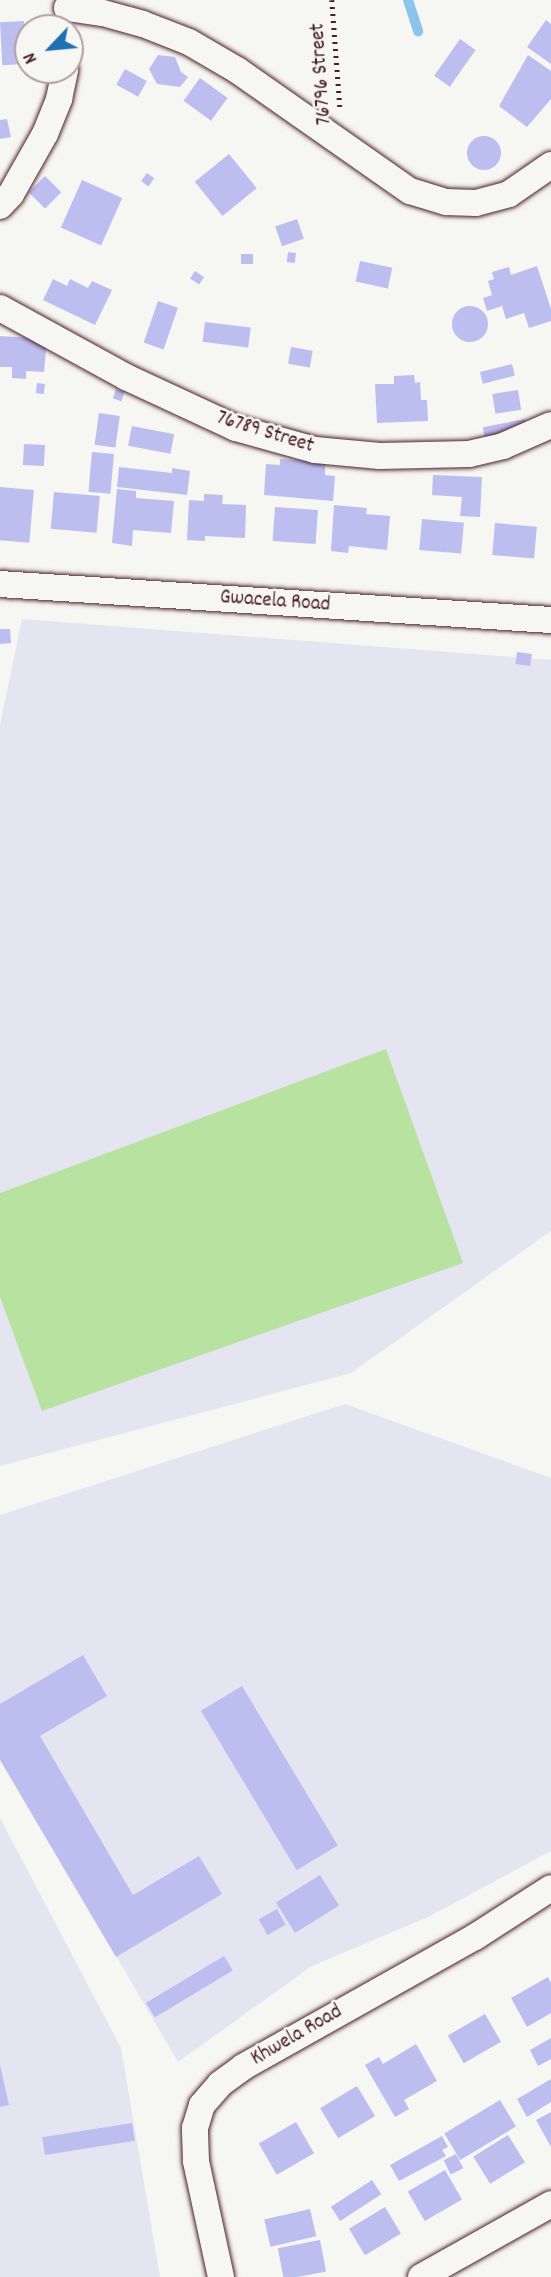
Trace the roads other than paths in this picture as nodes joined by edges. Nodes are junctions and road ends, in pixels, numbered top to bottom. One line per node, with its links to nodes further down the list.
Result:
1 (67, 12): 3 (street)
2 (62, 84): 4 (street)
3 (551, 165)
4 (0, 206)
5 (0, 307): 6 (street, 76789 Street)
6 (551, 425)
7 (0, 584): 8 (street, Gwacela Road)
8 (551, 620)
9 (551, 1888): 11 (street, Khwela Road)
10 (551, 2204): 12 (street)
11 (221, 2277)
12 (421, 2277)

